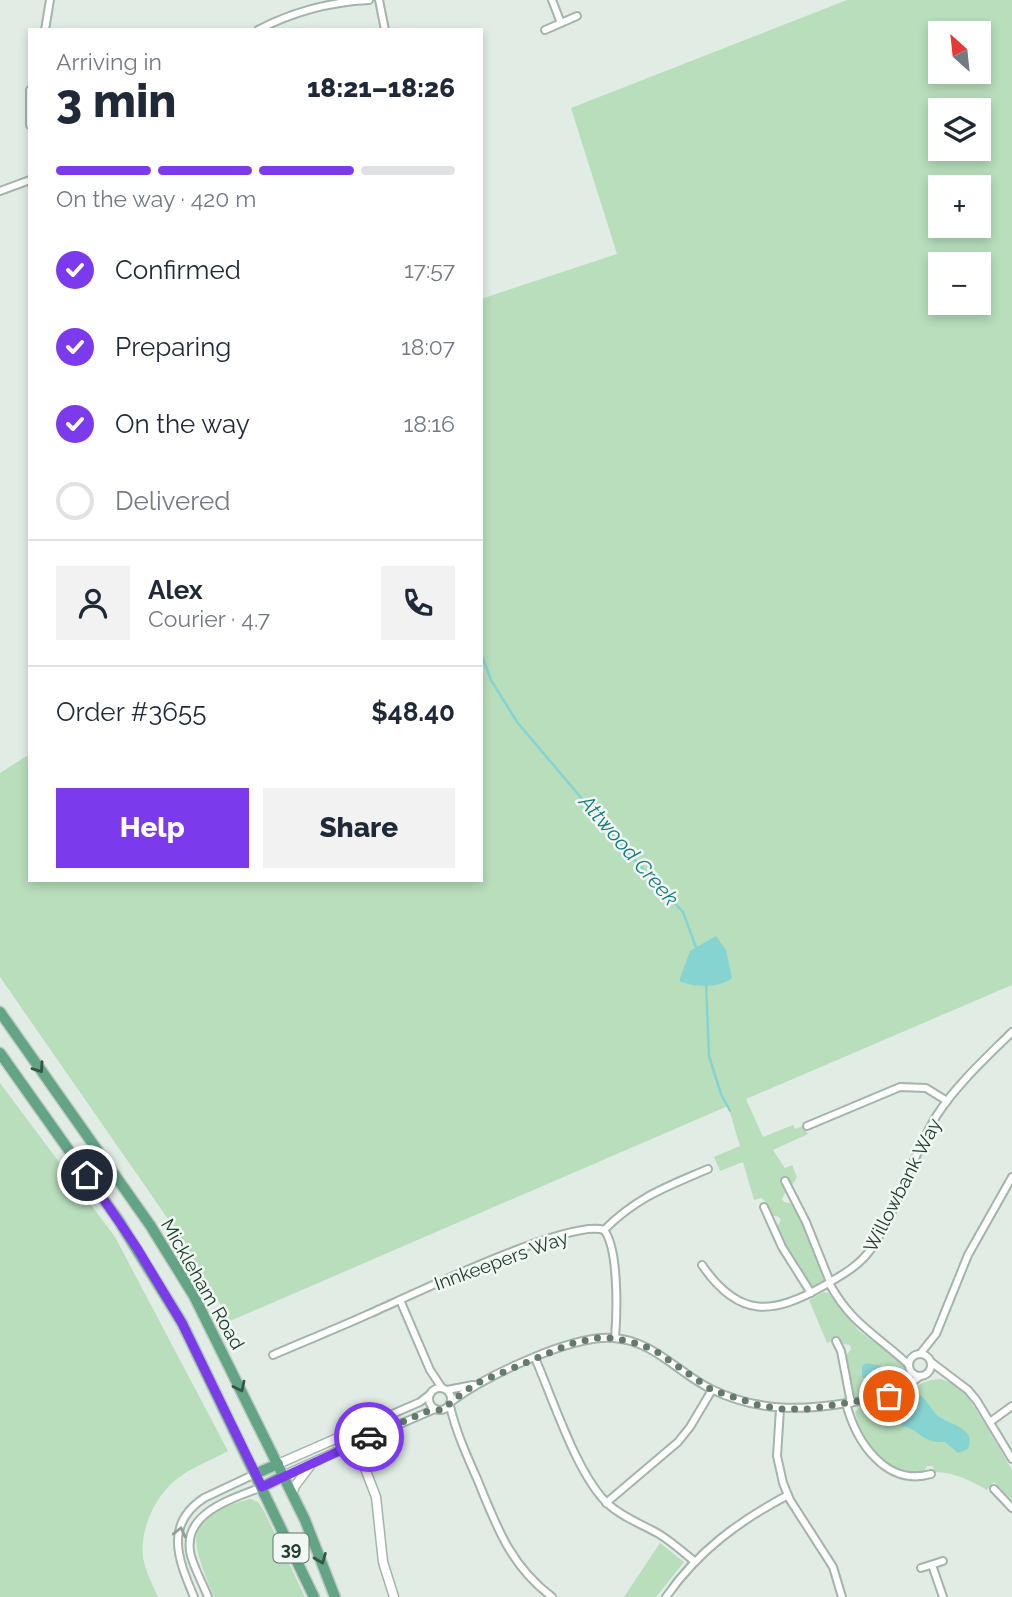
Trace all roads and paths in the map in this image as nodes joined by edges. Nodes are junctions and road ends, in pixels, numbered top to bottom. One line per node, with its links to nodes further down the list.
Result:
1 (50, 0): 7 (street)
2 (369, 0): 8 (street)
3 (379, 0): 9 (street)
4 (552, 0): 6 (street)
5 (577, 16): 6 (street)
6 (561, 23): 10 (street)
7 (44, 28)
8 (262, 28)
9 (386, 28)
10 (545, 30)
11 (28, 181): 12 (street)
12 (0, 191)
13 (0, 1012): 55 (main road, Mickleham Road / 39, one-way to 55)
14 (1012, 1032): 16 (street, Willowbank Way)
15 (0, 1053): 56 (main road, Mickleham Road / 39)
16 (947, 1101): 17 (street); 24 (street, Willowbank Way)
17 (807, 1126)
18 (708, 1169): 22 (street)
19 (1012, 1177): 28 (street)
20 (785, 1181): 24 (street)
21 (764, 1207): 25 (street)
22 (604, 1230): 26 (street, Innkeepers Way); 27 (street)
23 (702, 1265): 25 (street, Willowbank Way)
24 (829, 1283): 25 (street, Willowbank Way); 30 (street)
25 (811, 1293)
26 (400, 1300): 31 (street, Innkeepers Way); 36 (street)
27 (615, 1338): 33 (street); 42 (street)
28 (933, 1340): 32 (street); 34 (street)
29 (836, 1341): 45 (street)
30 (893, 1350): 32 (street); 35 (street)
31 (273, 1355)
32 (917, 1355): 34 (street); 35 (street)
33 (535, 1358): 39 (street); 63 (street)
34 (929, 1360): 37 (street); 38 (street)
35 (910, 1368): 37 (street); 40 (street)
36 (430, 1370): 41 (street); 43 (street)
37 (923, 1375): 38 (street); 40 (street)
38 (948, 1376): 49 (street)
39 (475, 1384): 41 (street); 44 (street)
40 (904, 1387): 45 (street)
41 (444, 1389): 43 (street); 44 (street)
42 (712, 1390): 47 (street); 63 (street)
43 (431, 1393): 48 (street); 51 (street)
44 (451, 1403): 48 (street); 50 (street)
45 (848, 1403): 47 (street); 57 (street)
46 (1012, 1406): 49 (street)
47 (780, 1409): 62 (street)
48 (438, 1410): 50 (street); 52 (street)
49 (990, 1422): 53 (street)
50 (455, 1427): 74 (street)
51 (351, 1432): 52 (street); 55 (street)
52 (356, 1443): 54 (street); 73 (street)
53 (1012, 1460)
54 (315, 1462): 58 (street); 61 (street)
55 (278, 1464): 56 (main road); 58 (main road, Mickleham Road / 39)
56 (255, 1474): 59 (main road, Mickleham Road / 39); 69 (street, one-way to 56)
57 (931, 1474)
58 (283, 1476): 59 (main road); 61 (main road, Mickleham Road / 39)
59 (262, 1487): 70 (street); 71 (main road, Mickleham Road / 39)
60 (994, 1489): 64 (street)
61 (292, 1494): 72 (main road, Mickleham Road / 39, one-way to 72)
62 (788, 1495): 65 (street); 76 (street)
63 (606, 1503): 65 (street)
64 (1012, 1508)
65 (694, 1561): 75 (street)
66 (943, 1561): 67 (street)
67 (932, 1565): 68 (street); 77 (street)
68 (921, 1568)
69 (194, 1597)
70 (208, 1597)
71 (314, 1597)
72 (335, 1597)
73 (394, 1597)
74 (552, 1597)
75 (666, 1597)
76 (842, 1597)
77 (943, 1597)

